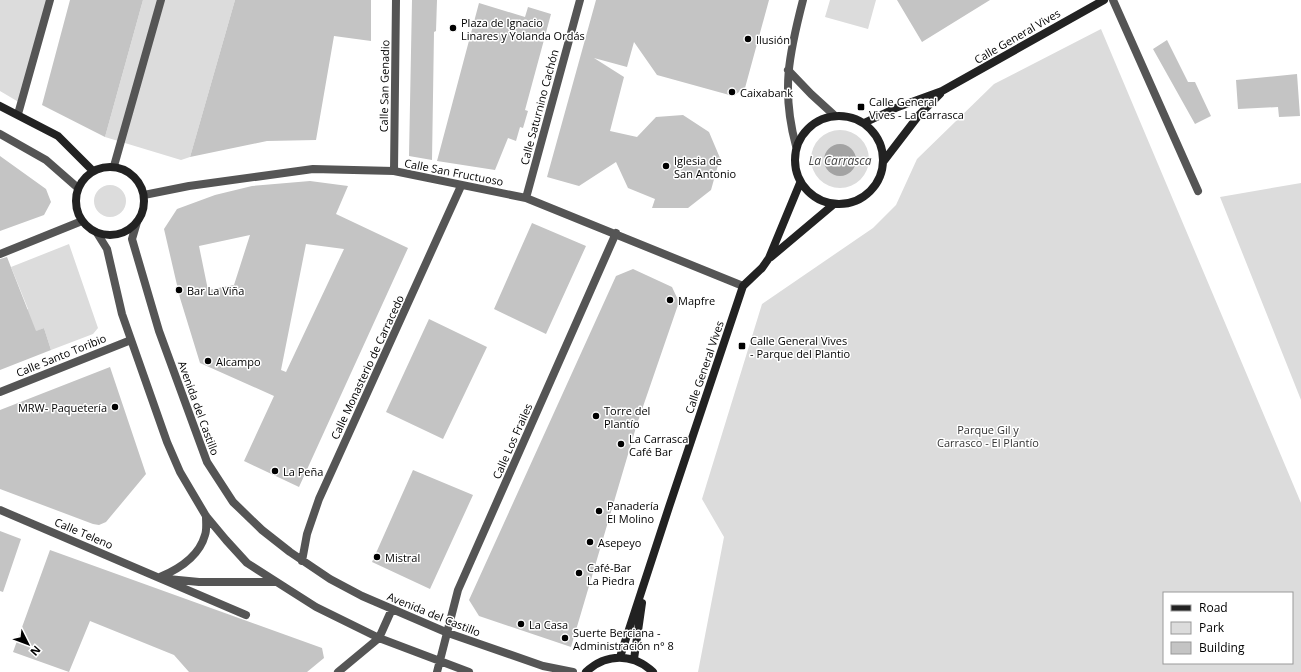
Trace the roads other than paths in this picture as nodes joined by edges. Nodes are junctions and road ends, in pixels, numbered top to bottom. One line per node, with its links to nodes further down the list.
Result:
1 (50, 0): 11 (street)
2 (161, 0): 17 (street)
3 (396, 0): 19 (street, Calle San Genadio)
4 (580, 0): 25 (street, Calle Saturnino Cachón)
5 (803, 0): 8 (street)
6 (1104, 0): 9 (street, Calle General Vives)
7 (1113, 0): 23 (street)
8 (788, 70): 12 (street); 15 (street)
9 (942, 91): 13 (street, Calle General Vives); 16 (street, Calle General Vives)
10 (0, 106): 11 (street)
11 (18, 114): 18 (street)
12 (834, 115): 13 (street); 15 (street)
13 (864, 123): 16 (street)
14 (0, 134): 22 (street)
15 (796, 146): 20 (street)
16 (883, 162): 26 (street)
17 (114, 166): 18 (street); 24 (street)
18 (93, 171): 22 (street)
19 (394, 172): 21 (street, Calle San Fructuoso); 24 (street, Calle San Fructuoso)
20 (800, 183): 26 (street); 32 (street, Calle General Vives)
21 (461, 186): 25 (street, Calle San Fructuoso); 38 (street, Calle Monasterio de Carracedo)
22 (78, 188): 27 (street)
23 (1198, 191)
24 (144, 195): 28 (street)
25 (526, 198): 30 (street, Calle San Fructuoso)
26 (834, 204): 32 (street, Calle General Vives)
27 (82, 221): 29 (street); 31 (street)
28 (137, 222): 29 (street); 38 (street, Avenida del Castillo)
29 (97, 233): 34 (street)
30 (616, 233): 33 (street, Calle San Fructuoso); 44 (street, Calle Los Frailes)
31 (0, 254)
32 (769, 258): 33 (street, Calle General Vives)
33 (743, 286): 41 (street, Calle General Vives)
34 (131, 340): 35 (street, Calle Santo Toribio); 37 (street)
35 (0, 392)
36 (0, 510): 39 (street, Calle Teleno)
37 (206, 516): 39 (street); 40 (street)
38 (302, 561): 42 (street, Avenida del Castillo)
39 (159, 578): 40 (street, Calle Teleno); 43 (street, Calle Teleno)
40 (276, 582): 45 (street)
41 (645, 582): 46 (street, Calle General Vives); 47 (street, Calle General Vives)
42 (392, 609): 44 (street, Avenida del Castillo); 45 (street)
43 (246, 615)
44 (448, 633): 48 (street, Calle Los Frailes); 52 (street, Avenida del Castillo)
45 (379, 638): 48 (street); 49 (street)
46 (620, 657): 47 (street); 53 (street)
47 (634, 659): 54 (street)
48 (440, 662): 50 (street, Calle Los Frailes); 51 (street)
49 (338, 672)
50 (437, 672)
51 (469, 672)
52 (573, 672)
53 (586, 672)
54 (653, 672)

